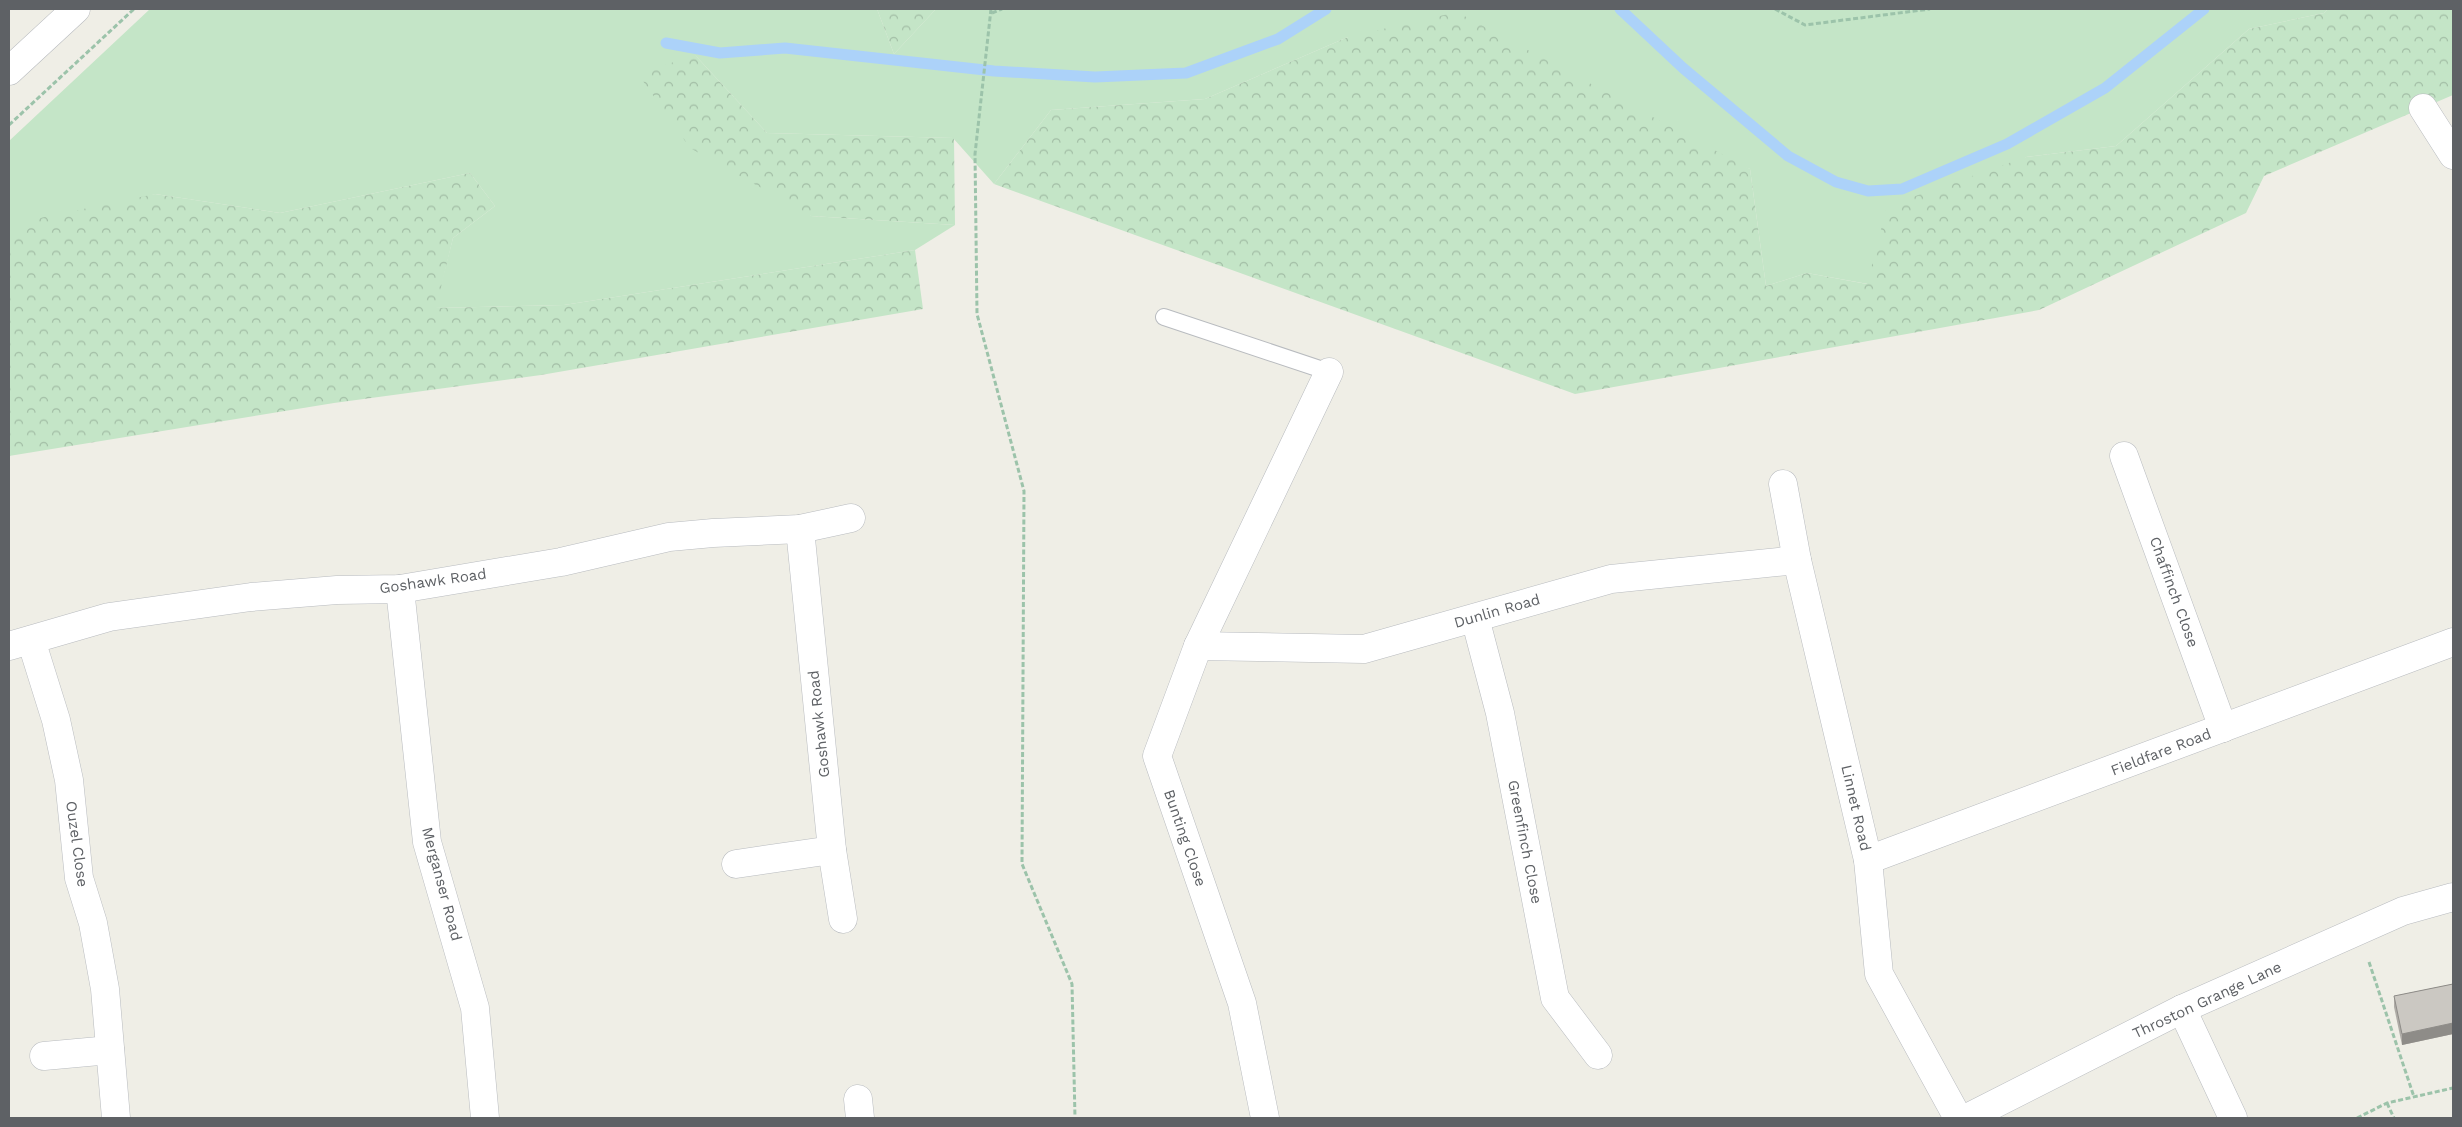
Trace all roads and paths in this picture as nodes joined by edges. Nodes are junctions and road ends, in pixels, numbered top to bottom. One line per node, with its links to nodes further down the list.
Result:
1 (76, 9): 7 (street)
2 (134, 9): 9 (path)
3 (1002, 9): 6 (path)
4 (1775, 9): 5 (path)
5 (1930, 9)
6 (991, 11): 39 (path)
7 (9, 71)
8 (2423, 108): 10 (street)
9 (9, 125)
10 (2453, 155)
11 (1164, 317): 12 (lane)
12 (1329, 372): 22 (street, Bunting Close)
13 (2124, 456): 23 (street, Chaffinch Close)
14 (1783, 484): 17 (street, Linnet Road)
15 (851, 518): 16 (street, Goshawk Road)
16 (800, 529): 18 (street, Goshawk Road); 24 (street, Goshawk Road)
17 (1797, 560): 19 (street, Dunlin Road); 25 (street, Linnet Road)
18 (400, 589): 21 (street, Goshawk Road); 38 (street, Merganser Road)
19 (1475, 618): 22 (street, Dunlin Road); 32 (street, Greenfinch Close)
20 (2453, 642): 23 (street, Fieldfare Road)
21 (20, 643): 31 (street, Ouzel Close)
22 (1198, 646): 40 (street, Bunting Close)
23 (2223, 728): 25 (street, Fieldfare Road)
24 (832, 850): 26 (street); 28 (street, Goshawk Road)
25 (1868, 860): 41 (street, Linnet Road)
26 (736, 864)
27 (2453, 898): 29 (street, Throston Grange Lane)
28 (843, 919)
29 (2357, 931): 30 (street, Throston Grange Lane); 35 (path)
30 (2182, 1009): 42 (street, Throston Grange Lane); 43 (street)
31 (110, 1050): 33 (street); 37 (street, Ouzel Close)
32 (1598, 1055)
33 (44, 1056)
34 (2453, 1088): 35 (path)
35 (2414, 1097): 36 (path)
36 (2387, 1103): 44 (path); 45 (path)
37 (116, 1118)
38 (485, 1118)
39 (1075, 1118)
40 (1265, 1118)
41 (1958, 1118)
42 (1967, 1118)
43 (2233, 1118)
44 (2357, 1118)
45 (2394, 1118)

